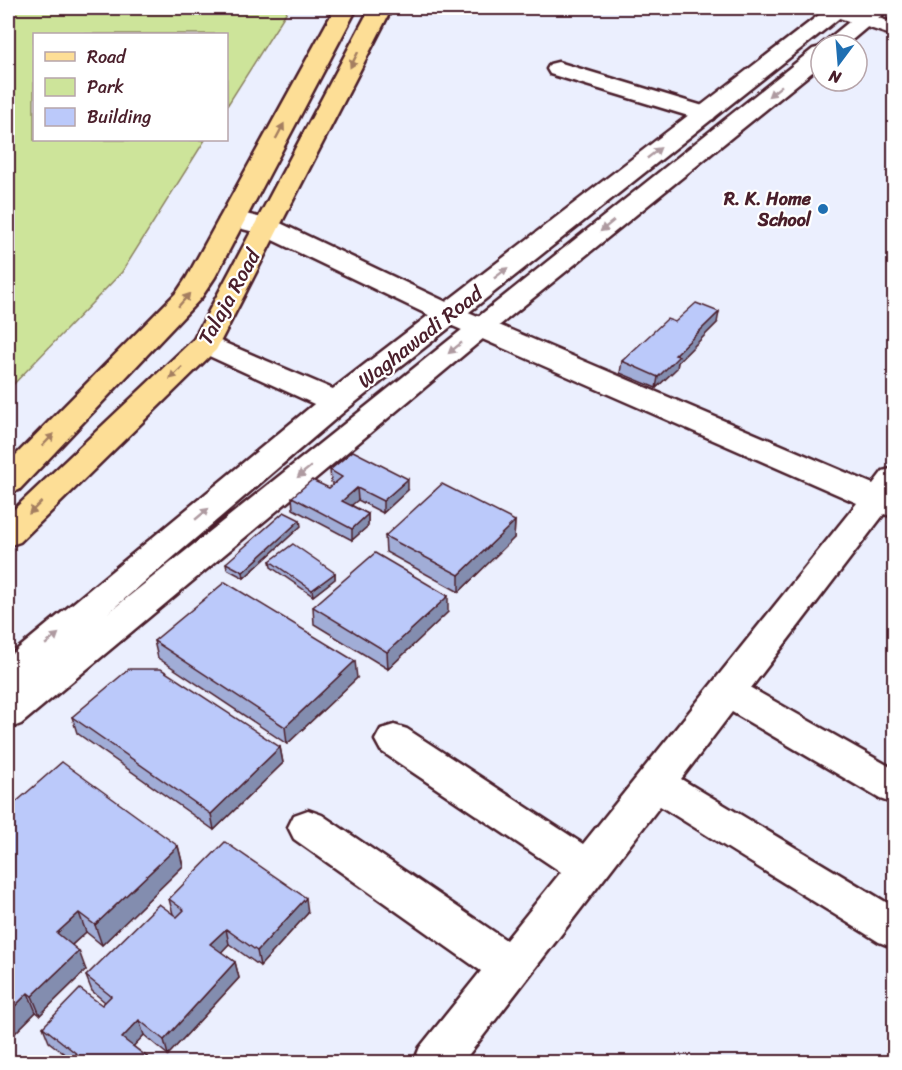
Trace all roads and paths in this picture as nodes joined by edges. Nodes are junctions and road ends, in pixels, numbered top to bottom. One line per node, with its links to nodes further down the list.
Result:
1 (346, 8): 8 (main road, Talaja Road)
2 (381, 8): 9 (main road, Talaja Road, one-way to 9)
3 (850, 10): 4 (main road); 5 (main road); 10 (main road, Waghawadi Road)
4 (894, 30)
5 (838, 33)
6 (809, 64): 14 (main road, Waghawadi Road, one-way to 14)
7 (558, 69): 10 (main road)
8 (304, 86): 9 (main road); 11 (main road, Talaja Road, one-way to 8)
9 (338, 91): 12 (main road, Talaja Road)
10 (705, 114): 13 (main road, Waghawadi Road, one-way to 10)
11 (232, 219): 12 (main road); 17 (main road, Talaja Road, one-way to 11)
12 (267, 227): 13 (main road); 15 (main road, Talaja Road)
13 (449, 314): 14 (main road); 16 (main road, Waghawadi Road)
14 (480, 327): 18 (main road); 22 (main road, Waghawadi Road, one-way to 22)
15 (206, 344): 16 (main road); 19 (main road, Talaja Road, one-way to 19)
16 (336, 402): 20 (main road, Waghawadi Road, one-way to 16)
17 (8, 482)
18 (889, 494): 21 (main road)
19 (8, 534)
20 (8, 677)
21 (728, 692): 24 (main road); 25 (main road)
22 (8, 714)
23 (394, 740): 27 (main road)
24 (656, 783): 27 (main road); 28 (main road)
25 (894, 789)
26 (308, 827): 29 (main road)
27 (589, 869): 29 (main road)
28 (894, 929)
29 (511, 968): 30 (main road)
30 (436, 1062)

